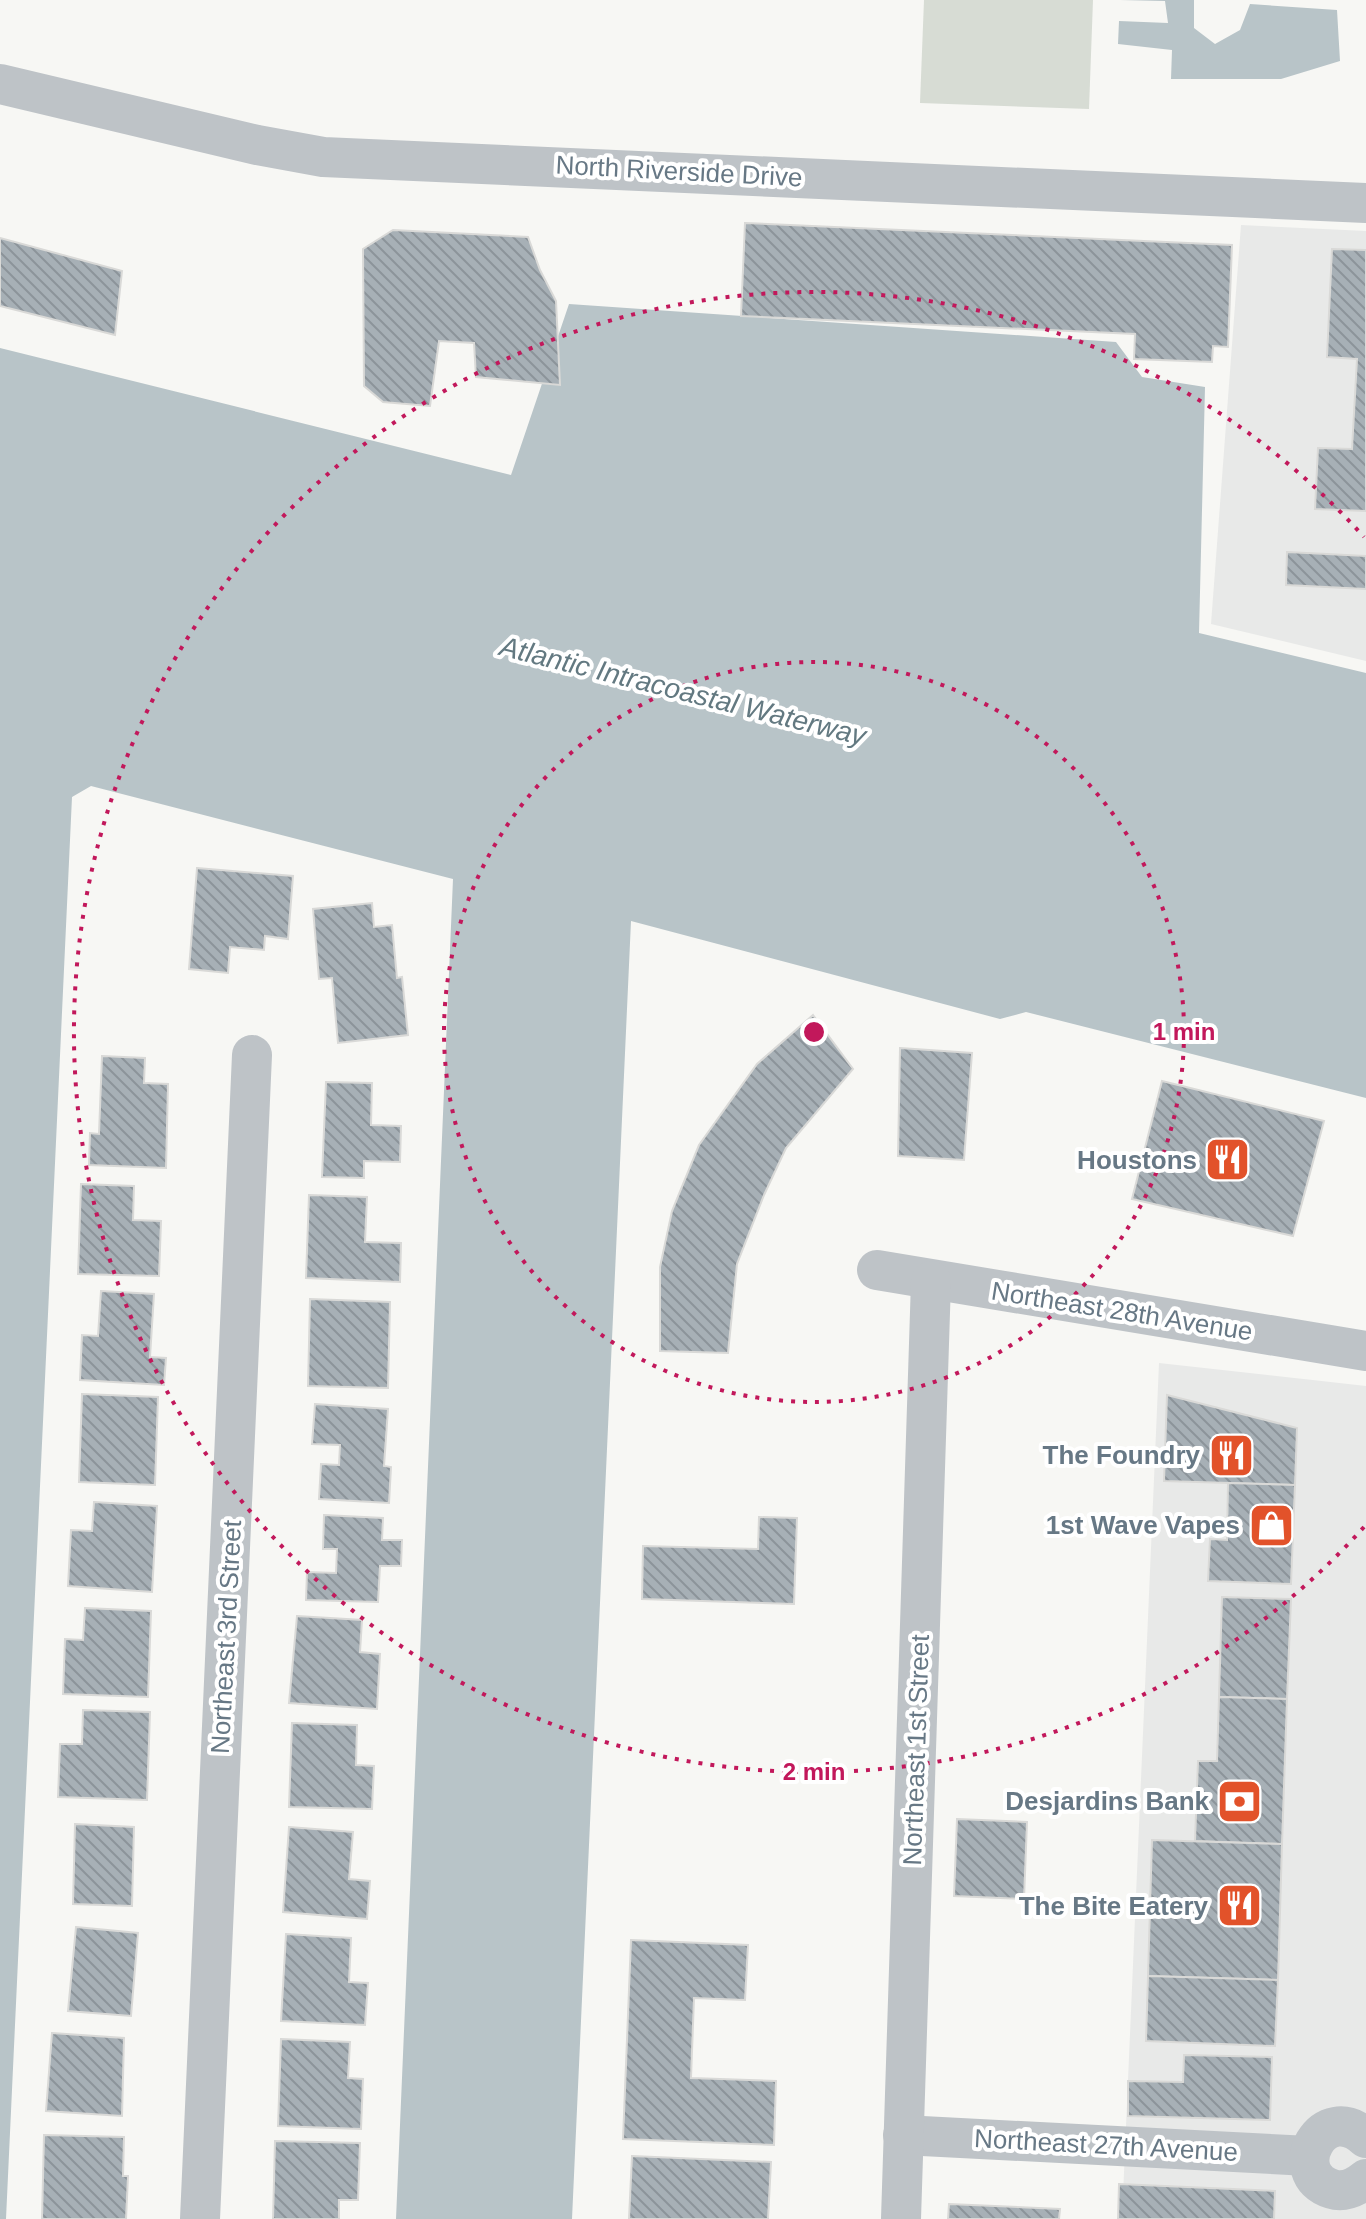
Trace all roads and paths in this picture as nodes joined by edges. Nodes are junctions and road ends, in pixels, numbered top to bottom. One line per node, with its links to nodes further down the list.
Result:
1 (0, 84): 2 (street, North Riverside Drive)
2 (1366, 203)
3 (252, 1055): 11 (street, Northeast 3rd Street)
4 (877, 1270): 5 (street, Northeast 28th Avenue)
5 (931, 1281): 6 (street, Northeast 28th Avenue); 7 (street, Northeast 1st Street)
6 (1366, 1351)
7 (903, 2135): 9 (street, Northeast 27th Avenue); 12 (street, Northeast 1st Street)
8 (1366, 2138): 9 (street)
9 (1309, 2156): 10 (street)
10 (1366, 2179)
11 (200, 2219)
12 (901, 2219)

